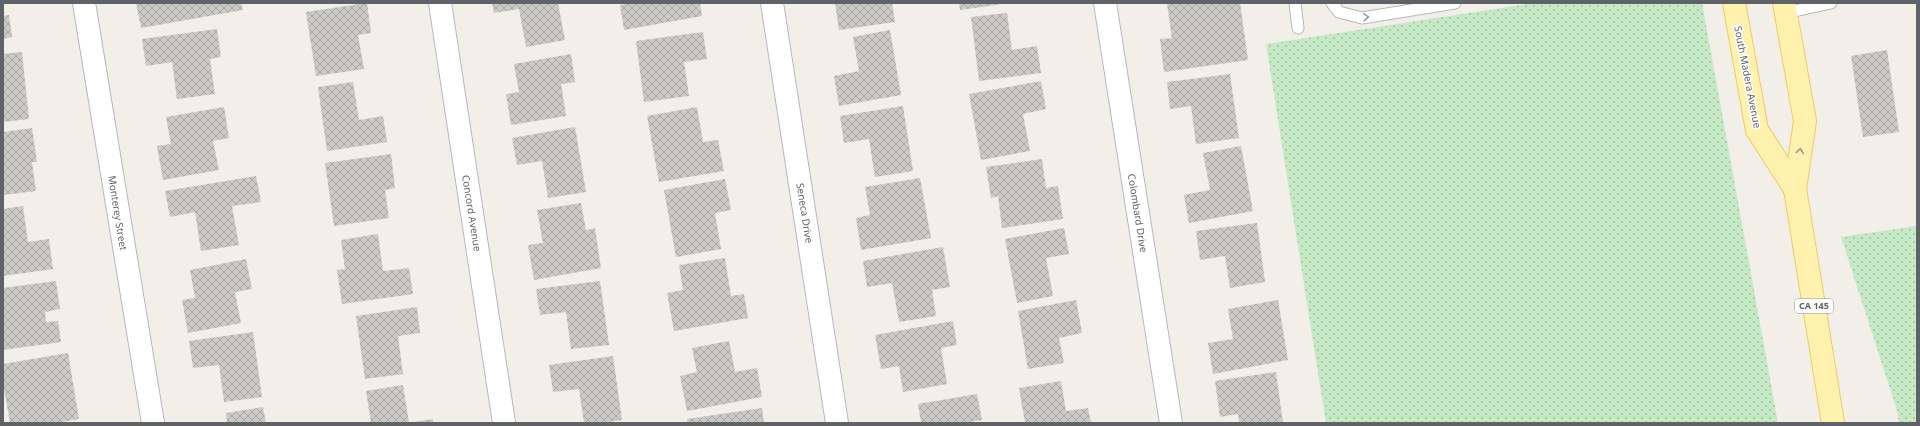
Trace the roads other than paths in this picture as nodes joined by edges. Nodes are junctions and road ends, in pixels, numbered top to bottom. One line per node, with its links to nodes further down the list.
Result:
1 (84, 3): 13 (street, Monterey Street)
2 (440, 3): 14 (street, Concord Avenue)
3 (772, 3): 15 (street, Seneca Drive)
4 (1105, 3): 16 (street, Colombard Drive)
5 (1295, 3): 11 (lane)
6 (1332, 3): 7 (lane, one-way to 7)
7 (1455, 3)
8 (1734, 3): 12 (main road, South Madera Avenue / CA 145)
9 (1831, 3): 10 (lane)
10 (1784, 8): 12 (main road, South Madera Avenue / CA 145, one-way to 10)
11 (1298, 28)
12 (1795, 189): 17 (main road, South Madera Avenue / CA 145)
13 (152, 423)
14 (504, 423)
15 (837, 423)
16 (1171, 423)
17 (1833, 423)

